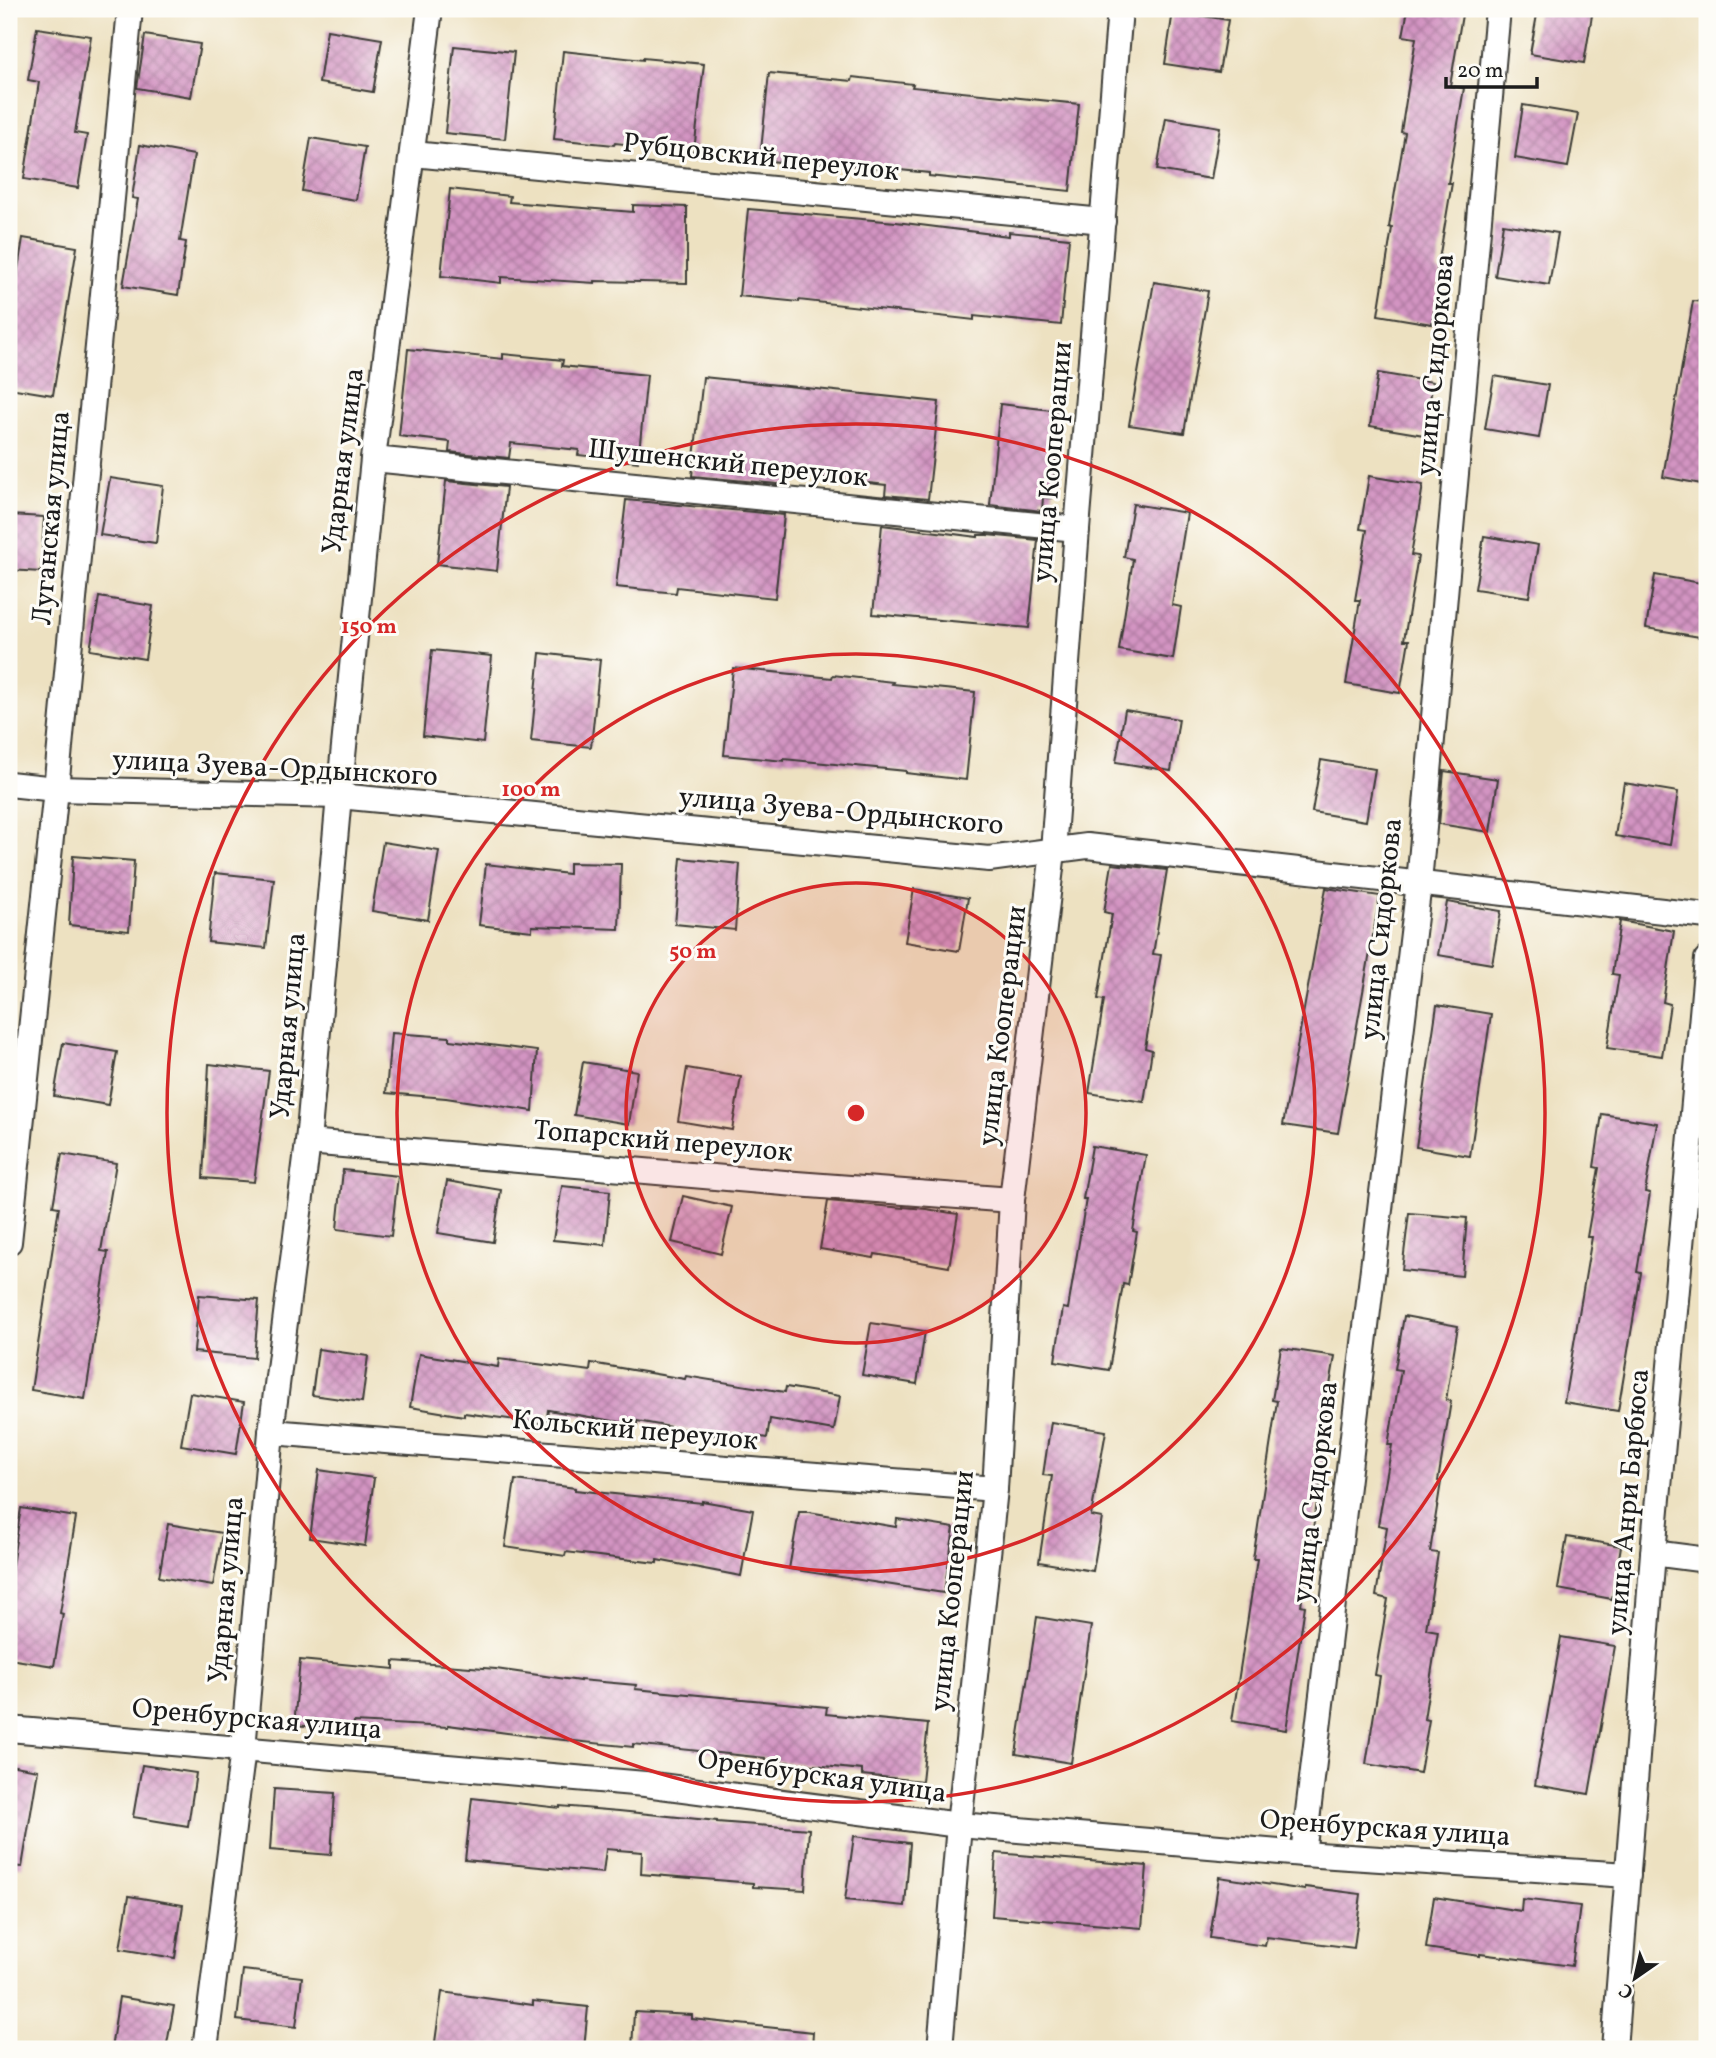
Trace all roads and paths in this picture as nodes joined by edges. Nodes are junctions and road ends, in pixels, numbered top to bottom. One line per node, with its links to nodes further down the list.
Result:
1 (131, 9): 10 (street, Луганская улица)
2 (430, 9): 5 (street, Ударная улица)
3 (1120, 9): 6 (street, улица Кооперации)
4 (1498, 9): 13 (street, улица Сидоркова)
5 (413, 154): 6 (street, Рубцовский переулок); 7 (street, Ударная улица)
6 (1103, 221): 8 (street, улица Кооперации)
7 (373, 459): 8 (street, Шушенский переулок); 11 (street, Ударная улица)
8 (1077, 529): 12 (street, улица Кооперации)
9 (9, 784): 10 (street, улица Зуева-Ордынского)
10 (56, 789): 11 (street, улица Зуева-Ордынского); 18 (street, Луганская улица)
11 (339, 796): 12 (street, улица Зуева-Ордынского); 16 (street, Ударная улица)
12 (1053, 851): 13 (street, улица Зуева-Ордынского); 17 (street, улица Кооперации)
13 (1419, 883): 14 (street, улица Зуева-Ордынского); 26 (street, улица Сидоркова)
14 (1707, 916)
15 (1707, 959): 21 (street, улица Анри Барбюса)
16 (308, 1142): 17 (street, Топарский переулок); 19 (street, Ударная улица)
17 (1012, 1200): 20 (street, улица Кооперации)
18 (9, 1242)
19 (271, 1432): 20 (street, Кольский переулок); 24 (street, Ударная улица)
20 (995, 1489): 25 (street, улица Кооперации)
21 (1653, 1553): 22 (street); 27 (street, улица Анри Барбюса)
22 (1707, 1560)
23 (9, 1728): 24 (street, Оренбурская улица)
24 (243, 1749): 25 (street, Оренбурская улица); 28 (street, Ударная улица)
25 (958, 1825): 26 (street, Оренбурская улица); 29 (street, улица Кооперации)
26 (1303, 1854): 27 (street, Оренбурская улица)
27 (1628, 1875): 30 (street, улица Анри Барбюса)
28 (205, 2049)
29 (940, 2049)
30 (1614, 2049)

